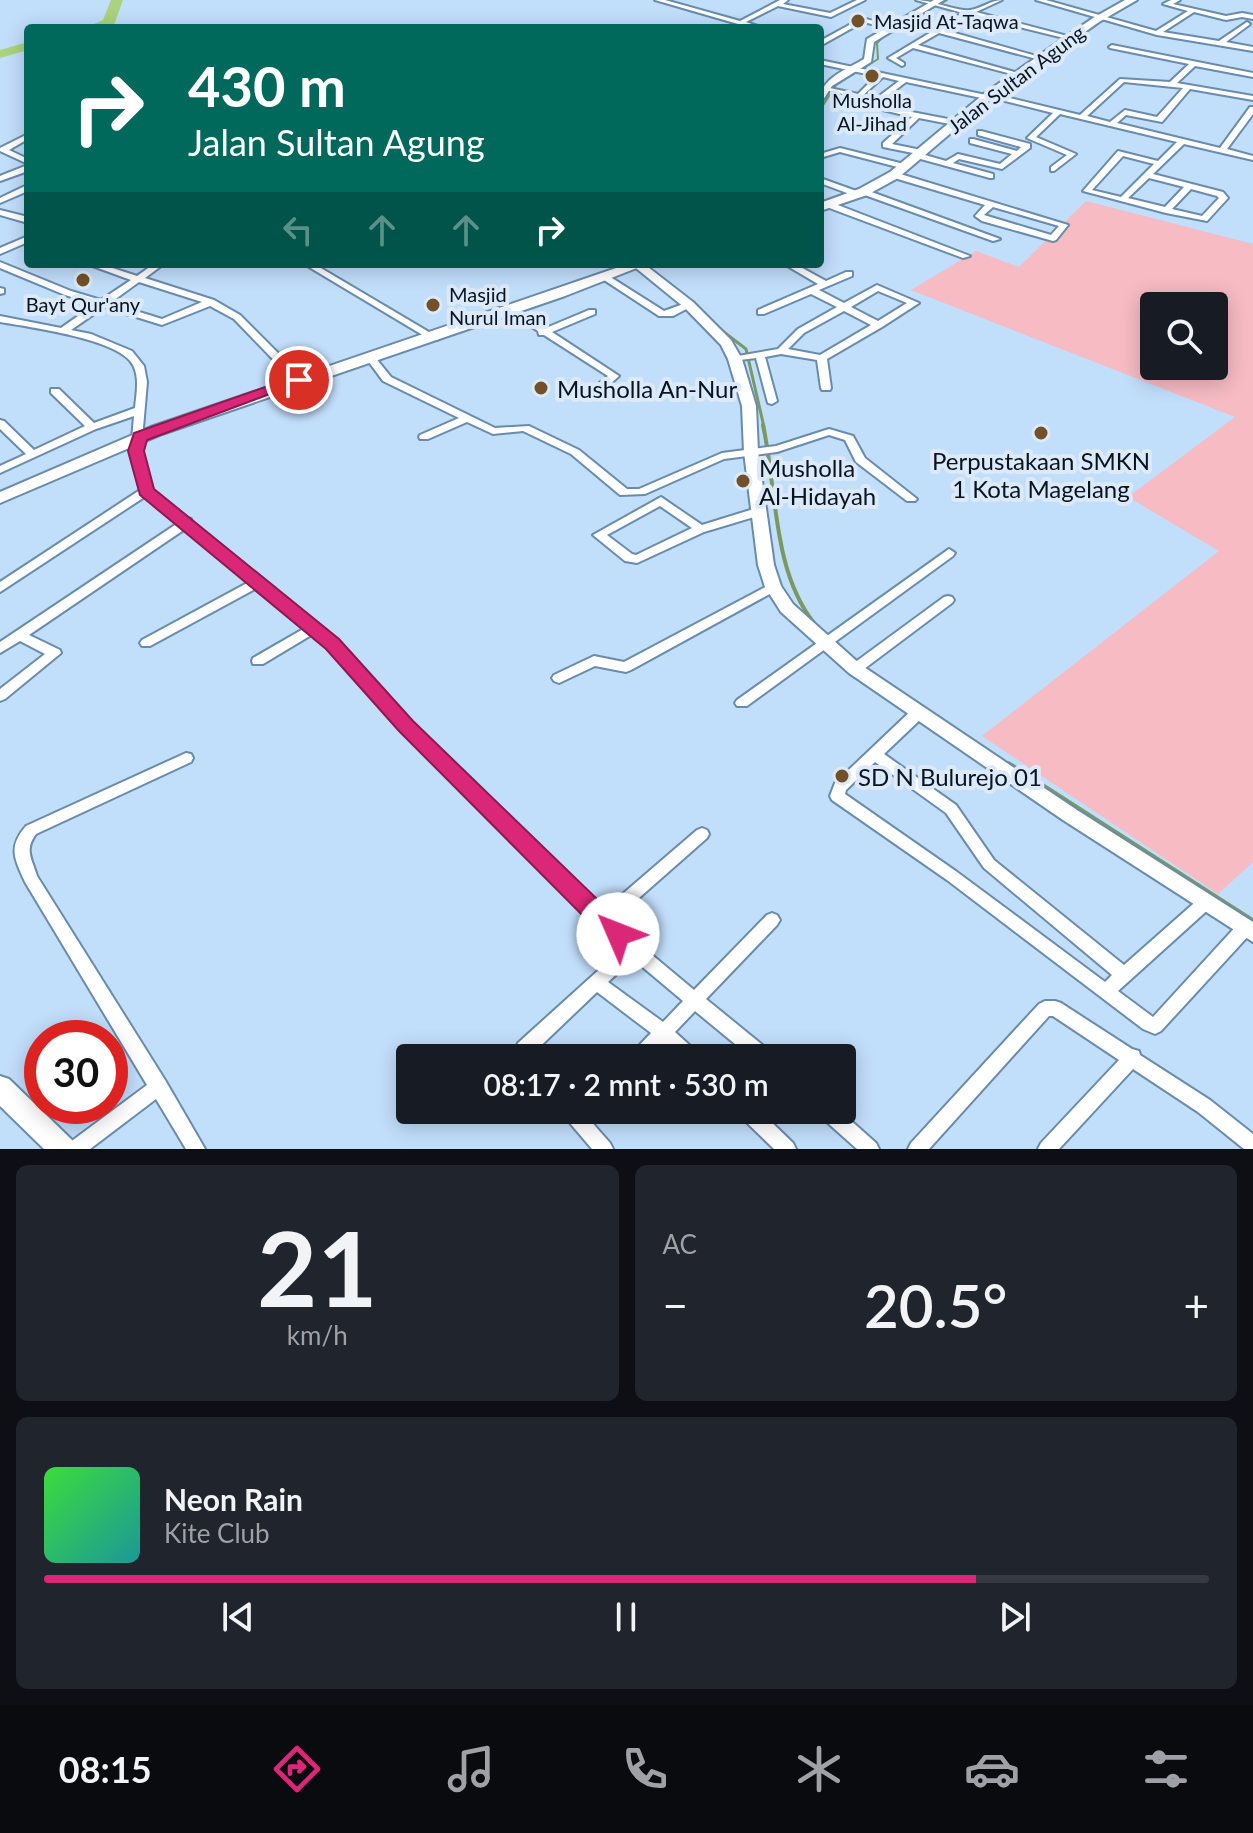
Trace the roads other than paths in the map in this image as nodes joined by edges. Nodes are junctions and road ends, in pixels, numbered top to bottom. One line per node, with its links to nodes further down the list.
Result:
1 (862, 0): 8 (street)
2 (919, 0): 9 (street)
3 (999, 0): 11 (street)
4 (1039, 0): 14 (street)
5 (1132, 0): 14 (main road, Jalan Sultan Agung)
6 (1177, 0): 13 (street)
7 (664, 1): 17 (street)
8 (783, 2): 18 (street)
9 (936, 3): 11 (street); 16 (street)
10 (1192, 11): 22 (street)
11 (966, 14): 21 (street); 23 (street)
12 (845, 16): 15 (street)
13 (1253, 17)
14 (1099, 19): 22 (street); 23 (main road, Jalan Sultan Agung)
15 (862, 20): 20 (street); 24 (street)
16 (904, 21): 20 (street); 21 (street)
17 (742, 24)
18 (747, 24)
19 (1247, 24): 25 (street)
20 (889, 26): 33 (street)
21 (938, 30): 26 (street); 29 (street)
22 (1157, 33): 25 (street)
23 (1072, 38): 29 (main road, Jalan Sultan Agung)
24 (824, 42)
25 (1221, 43): 28 (street)
26 (914, 46): 31 (street); 34 (street)
27 (1112, 47): 32 (street)
28 (1253, 49)
29 (1044, 59): 34 (main road, Jalan Sultan Agung)
30 (824, 63): 33 (street)
31 (902, 64)
32 (1193, 64): 36 (street); 38 (street)
33 (856, 71): 35 (street); 40 (street)
34 (1019, 74): 42 (main road, Jalan Sultan Agung)
35 (881, 75): 37 (street); 41 (street)
36 (1253, 75)
37 (904, 80): 42 (street); 46 (street)
38 (1172, 84): 39 (street); 47 (street)
39 (1188, 87): 43 (street); 49 (street)
40 (824, 92)
41 (824, 93)
42 (987, 96): 45 (street); 48 (main road, Jalan Sultan Agung)
43 (1253, 98)
44 (1253, 109): 54 (street)
45 (1058, 112): 47 (street); 63 (street)
46 (918, 115): 48 (street); 56 (street)
47 (1081, 118): 49 (street)
48 (955, 123): 56 (main road, Jalan Sultan Agung)
49 (1110, 125): 53 (street)
50 (981, 133): 57 (street)
51 (24, 138): 59 (street)
52 (973, 141): 57 (street)
53 (1181, 142): 54 (street); 60 (street)
54 (1222, 151): 58 (street)
55 (824, 154): 62 (street)
56 (922, 154): 61 (street); 62 (main road, Jalan Sultan Agung)
57 (1019, 154): 61 (street)
58 (1253, 158)
59 (24, 160)
60 (1158, 163): 66 (street); 73 (street)
61 (947, 164): 67 (street)
62 (905, 167): 65 (main road, Jalan Sultan Agung)
63 (1054, 169)
64 (24, 170): 68 (street)
65 (894, 175): 72 (main road, Jalan Sultan Agung); 75 (street)
66 (1147, 175): 70 (street); 73 (street)
67 (990, 176)
68 (0, 179)
69 (824, 181): 72 (street)
70 (1189, 186): 78 (street); 78 (street)
71 (24, 190): 74 (street)
72 (860, 193): 76 (main road, Jalan Sultan Agung); 81 (street)
73 (1122, 200): 78 (street)
74 (0, 201)
75 (991, 204): 75 (street)
76 (824, 205)
77 (824, 205): 84 (street)
78 (1166, 211)
79 (0, 212): 80 (street)
80 (24, 219)
81 (996, 239)
82 (24, 241): 83 (street)
83 (0, 251)
84 (966, 256)
85 (0, 265): 98 (street)
86 (105, 268): 94 (street)
87 (154, 268): 94 (street)
88 (315, 268): 108 (street)
89 (623, 268): 101 (main road)
90 (627, 268): 99 (street)
91 (628, 268): 99 (street)
92 (795, 268): 95 (street)
93 (849, 274): 95 (street)
94 (139, 278): 97 (street); 98 (street)
95 (823, 283): 96 (street)
96 (811, 290): 100 (street); 103 (street)
97 (211, 302): 98 (street); 113 (street)
98 (103, 304): 106 (street)
99 (689, 305): 110 (street)
100 (842, 308): 105 (street); 105 (street); 109 (street)
101 (513, 311): 107 (street); 108 (main road)
102 (592, 312): 107 (street)
103 (761, 312)
104 (0, 319): 106 (street)
105 (879, 325): 112 (street)
106 (64, 330): 118 (street)
107 (542, 333): 116 (street)
108 (434, 338): 111 (main road)
109 (781, 351): 110 (street); 112 (street)
110 (746, 357): 117 (street); 124 (street)
111 (371, 358): 113 (main road); 119 (street)
112 (822, 358): 114 (street)
113 (299, 380): 122 (main road)
114 (826, 388)
115 (55, 391): 121 (street)
116 (596, 391)
117 (772, 401)
118 (140, 410): 121 (street); 122 (street)
119 (468, 418): 123 (street); 124 (street)
120 (0, 423): 125 (street)
121 (92, 427): 125 (street)
122 (140, 437): 127 (street); 128 (main road)
123 (424, 437)
124 (759, 452): 129 (street); 130 (street)
125 (33, 455): 126 (street)
126 (0, 470)
127 (146, 491): 131 (street); 136 (street)
128 (0, 498)
129 (911, 499)
130 (760, 511): 132 (street); 135 (street)
131 (187, 522): 134 (street); 139 (street)
132 (700, 529): 132 (street)
133 (949, 553): 140 (street)
134 (259, 582): 138 (street); 141 (street)
135 (773, 587): 140 (street); 145 (street)
136 (0, 588)
137 (948, 600): 144 (street)
138 (314, 628): 143 (street); 153 (street)
139 (19, 635): 142 (street); 146 (street)
140 (831, 640): 144 (street); 147 (street)
141 (146, 643)
142 (0, 648)
143 (258, 661)
144 (863, 664): 148 (street)
145 (559, 678)
146 (0, 696)
147 (742, 703)
148 (919, 712): 149 (street); 152 (street)
149 (874, 754): 157 (street); 159 (street)
150 (186, 758): 167 (street)
151 (702, 834): 153 (street)
152 (1206, 902): 155 (street); 157 (street)
153 (603, 920): 156 (street)
154 (772, 920): 160 (street)
155 (1249, 931): 159 (street)
156 (633, 949): 158 (street); 160 (street)
157 (1125, 976): 159 (street)
158 (596, 982): 161 (street); 162 (street)
159 (1106, 991)
160 (693, 1000): 161 (street); 165 (street)
161 (664, 1033): 163 (street); 164 (street)
162 (529, 1044)
163 (653, 1044)
164 (676, 1044)
165 (748, 1044)
166 (1133, 1057): 172 (street); 179 (street); 180 (street)
167 (159, 1086): 174 (street); 175 (street)
168 (0, 1088): 173 (main road)
169 (586, 1124): 176 (street)
170 (761, 1124): 177 (street)
171 (842, 1124): 178 (street)
172 (1253, 1145)
173 (63, 1149)
174 (75, 1149)
175 (196, 1149)
176 (604, 1149)
177 (787, 1149)
178 (870, 1149)
179 (917, 1149)
180 (1047, 1149)

